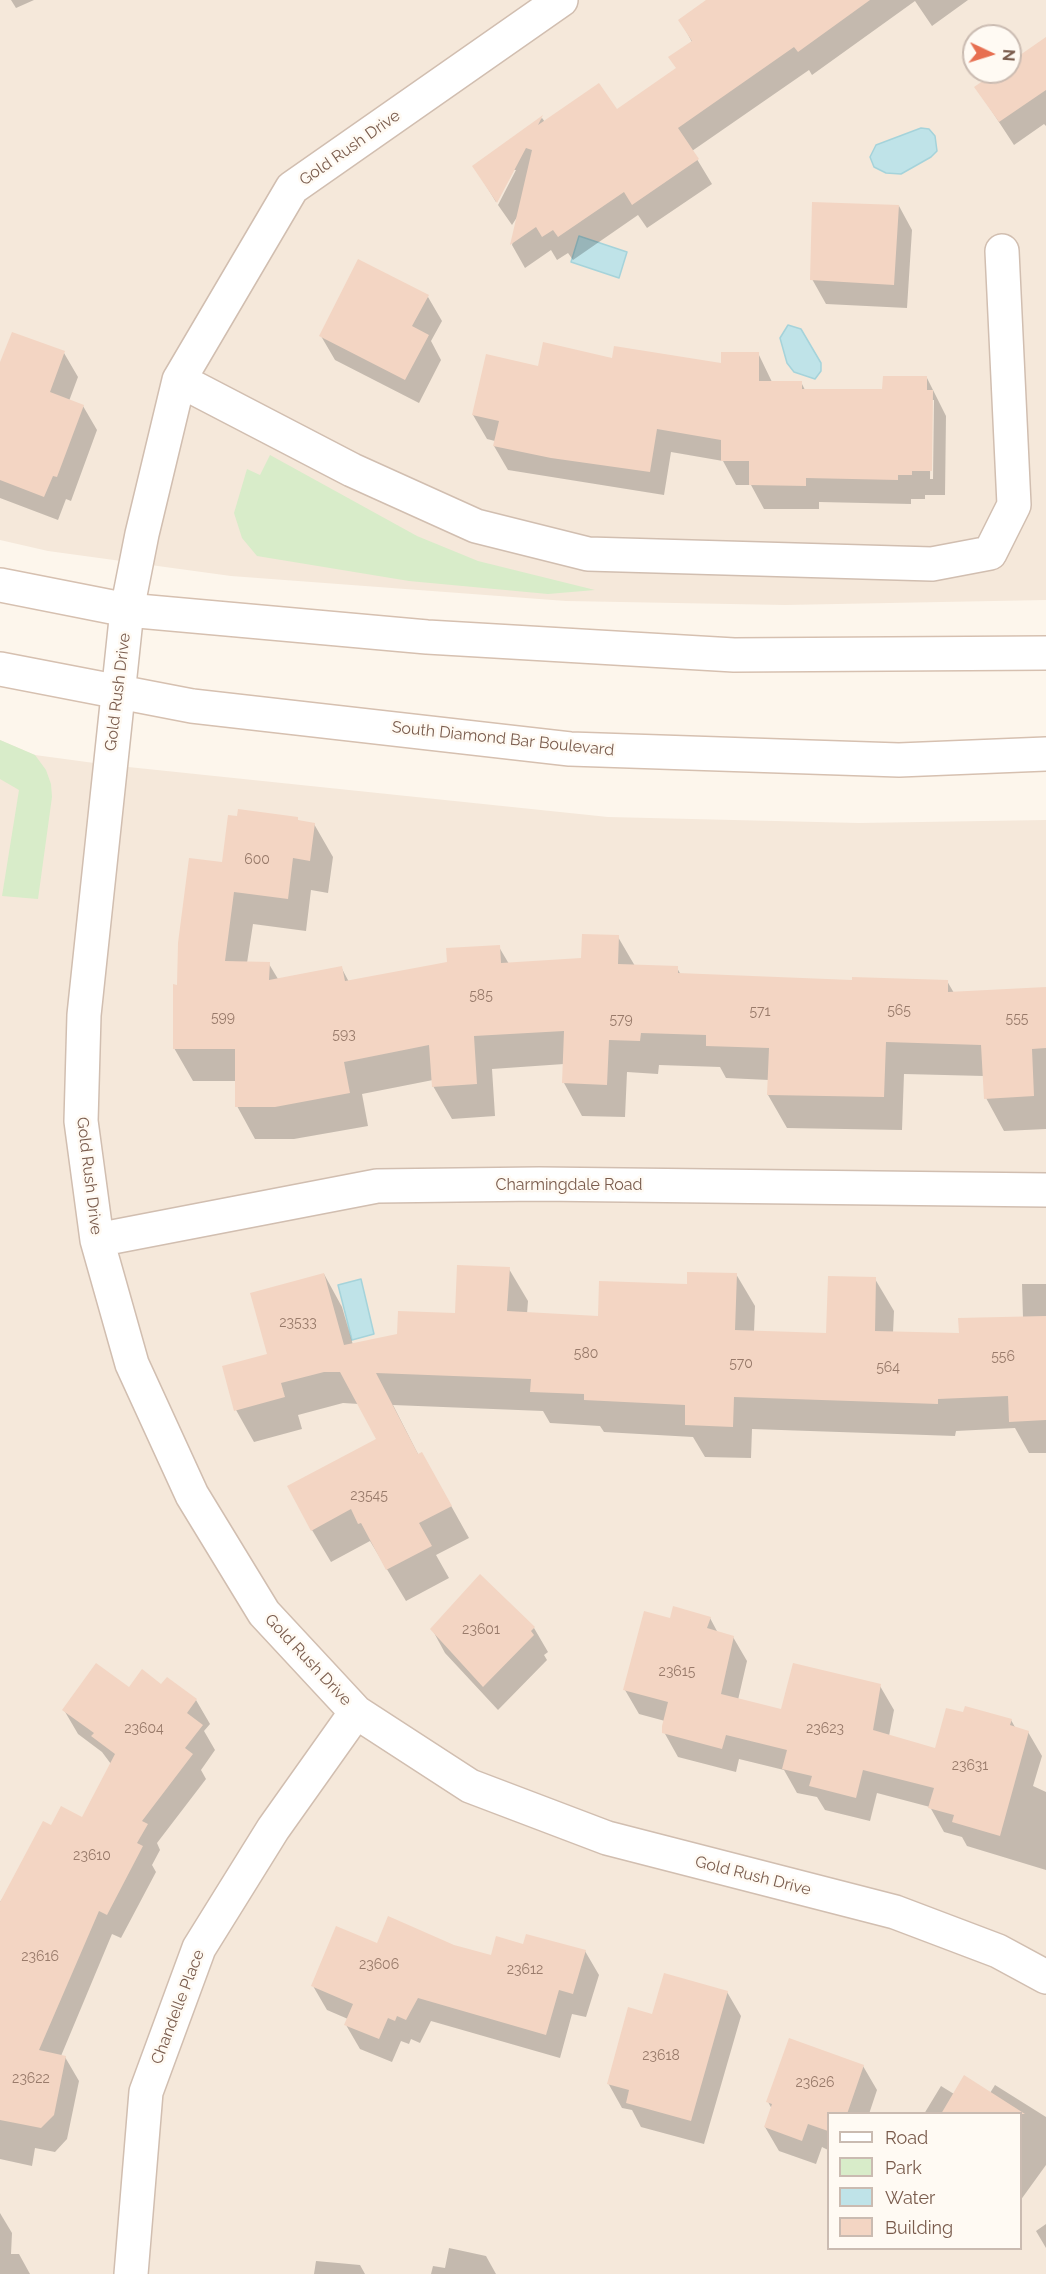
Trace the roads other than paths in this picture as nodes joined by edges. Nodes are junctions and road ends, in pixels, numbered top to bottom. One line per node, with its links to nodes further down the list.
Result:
1 (561, 0): 3 (street, Gold Rush Drive)
2 (1002, 251): 3 (street)
3 (179, 380): 5 (street, Gold Rush Drive)
4 (0, 585): 5 (street)
5 (127, 610): 6 (street); 8 (street, Gold Rush Drive)
6 (1046, 653)
7 (0, 669): 8 (street, South Diamond Bar Boulevard)
8 (117, 693): 9 (street, South Diamond Bar Boulevard); 11 (street, Gold Rush Drive)
9 (1046, 754)
10 (1046, 1190): 11 (street, Charmingdale Road)
11 (97, 1240): 12 (street, Gold Rush Drive)
12 (356, 1712): 13 (street, Gold Rush Drive); 14 (street, Chandelle Place)
13 (1046, 1977)
14 (131, 2274)

